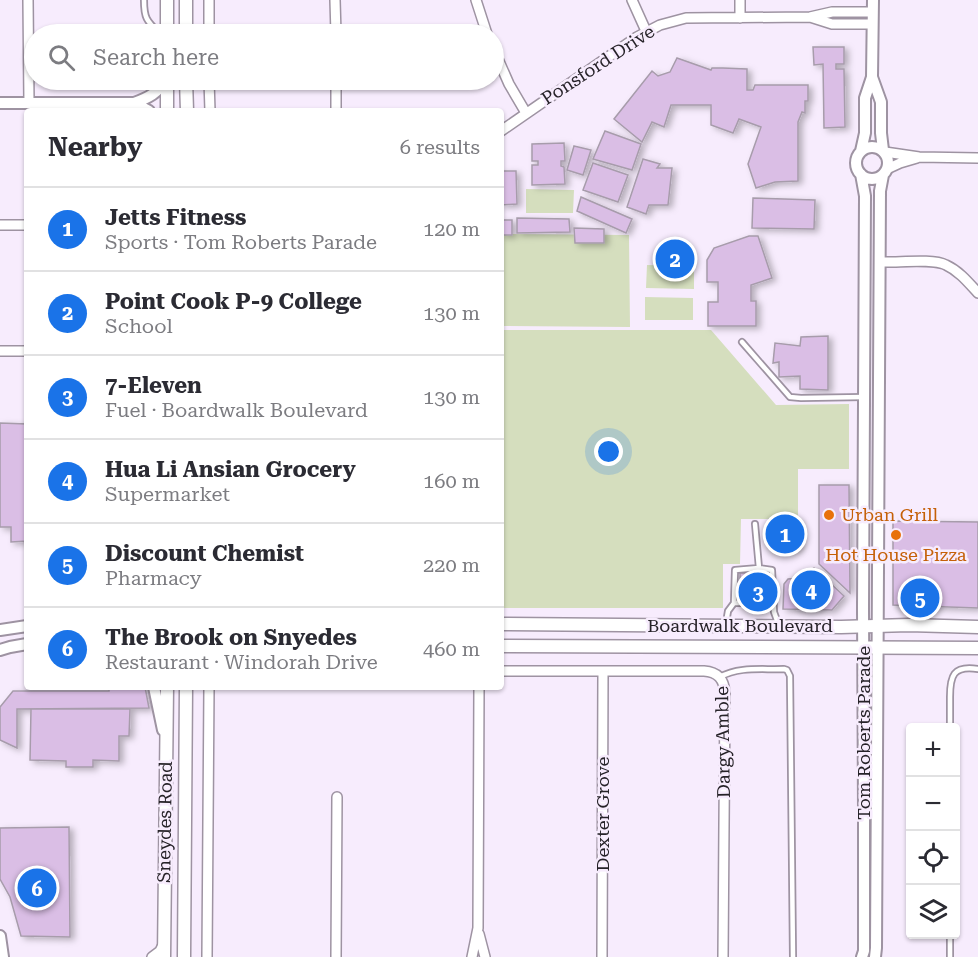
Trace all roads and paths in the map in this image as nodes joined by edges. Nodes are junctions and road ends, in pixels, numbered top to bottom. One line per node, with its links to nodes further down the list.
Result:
1 (28, 0): 14 (street)
2 (144, 0): 15 (lane)
3 (167, 0): 16 (main road)
4 (186, 0): 17 (main road)
5 (209, 0): 18 (street)
6 (335, 0): 19 (street)
7 (476, 0): 20 (street)
8 (632, 0): 22 (street)
9 (740, 0): 13 (street)
10 (873, 0): 11 (street)
11 (872, 12): 12 (street, Ponsford Drive); 21 (street)
12 (810, 17): 13 (street, Ponsford Drive); 21 (street, Ponsford Drive)
13 (740, 18): 22 (street, Ponsford Drive)
14 (28, 24)
15 (149, 24)
16 (167, 24)
17 (186, 24)
18 (209, 24)
19 (336, 24)
20 (484, 24)
21 (873, 24): 24 (street)
22 (646, 31): 39 (street, Ponsford Drive)
23 (504, 73): 39 (street)
24 (872, 77): 41 (street); 42 (street)
25 (29, 90): 32 (street)
26 (158, 90): 33 (street)
27 (167, 90): 35 (main road)
28 (186, 90): 36 (main road)
29 (209, 90): 37 (street)
30 (336, 90): 38 (street)
31 (0, 103): 32 (street)
32 (29, 103): 33 (street)
33 (134, 104): 34 (street)
34 (143, 108)
35 (167, 108)
36 (187, 108)
37 (210, 108)
38 (336, 108)
39 (526, 113): 40 (street, Ponsford Drive)
40 (504, 129)
41 (861, 151): 42 (street); 46 (street)
42 (884, 151): 43 (street); 45 (street)
43 (919, 157): 44 (street); 45 (street)
44 (978, 158)
45 (885, 172): 46 (street); 49 (street, Tom Roberts Parade)
46 (861, 174): 54 (street, Tom Roberts Parade)
47 (0, 225): 48 (street)
48 (24, 225)
49 (880, 262): 50 (street); 55 (street, Tom Roberts Parade)
50 (978, 292)
51 (742, 342): 54 (lane)
52 (0, 351): 53 (street)
53 (24, 351)
54 (864, 397): 56 (street, Tom Roberts Parade)
55 (879, 467): 56 (street); 58 (street, Tom Roberts Parade)
56 (864, 479): 57 (street, Tom Roberts Parade)
57 (864, 509): 58 (street); 67 (street, Tom Roberts Parade)
58 (879, 509): 68 (street, Tom Roberts Parade)
59 (755, 524): 60 (lane)
60 (759, 568): 61 (lane); 62 (lane)
61 (734, 603): 62 (lane); 65 (lane)
62 (774, 603): 66 (lane)
63 (504, 624): 65 (main road, Boardwalk Boulevard)
64 (24, 626): 70 (street)
65 (725, 626): 66 (main road, Boardwalk Boulevard)
66 (779, 626): 67 (main road, Boardwalk Boulevard)
67 (863, 626): 68 (main road, Boardwalk Boulevard); 73 (street, Tom Roberts Parade)
68 (879, 626): 69 (main road, Boardwalk Boulevard); 74 (street, Tom Roberts Parade)
69 (978, 627)
70 (0, 630)
71 (24, 644): 76 (street)
72 (504, 646): 73 (main road, Boardwalk Boulevard)
73 (864, 647): 74 (main road, Boardwalk Boulevard); 89 (street, Tom Roberts Parade)
74 (879, 647): 75 (main road, Boardwalk Boulevard); 90 (street, Tom Roberts Parade)
75 (978, 648)
76 (0, 650)
77 (978, 669): 86 (lane)
78 (504, 671): 79 (street, Dargy Amble)
79 (603, 671): 80 (street, Dargy Amble); 103 (street, Dexter Grove)
80 (720, 677): 104 (street, Dargy Amble); 105 (lane)
81 (155, 690): 87 (street)
82 (167, 690): 87 (main road, Sneydes Road)
83 (186, 690): 95 (main road, Sneydes Road)
84 (209, 690): 99 (street)
85 (479, 690): 91 (street)
86 (950, 723)
87 (166, 742): 94 (main road, Sneydes Road)
88 (336, 797): 100 (street)
89 (864, 810): 90 (street); 106 (street, Tom Roberts Parade)
90 (877, 811): 107 (street, Tom Roberts Parade)
91 (478, 928): 101 (street); 102 (street)
92 (0, 936): 96 (street)
93 (950, 939): 108 (lane)
94 (164, 943): 97 (street); 98 (main road, Sneydes Road)
95 (183, 954)
96 (3, 957)
97 (152, 957)
98 (164, 957)
99 (207, 957)
100 (336, 957)
101 (472, 957)
102 (484, 957)
103 (602, 957)
104 (723, 957)
105 (793, 957)
106 (862, 957)
107 (875, 957)
108 (950, 957)

